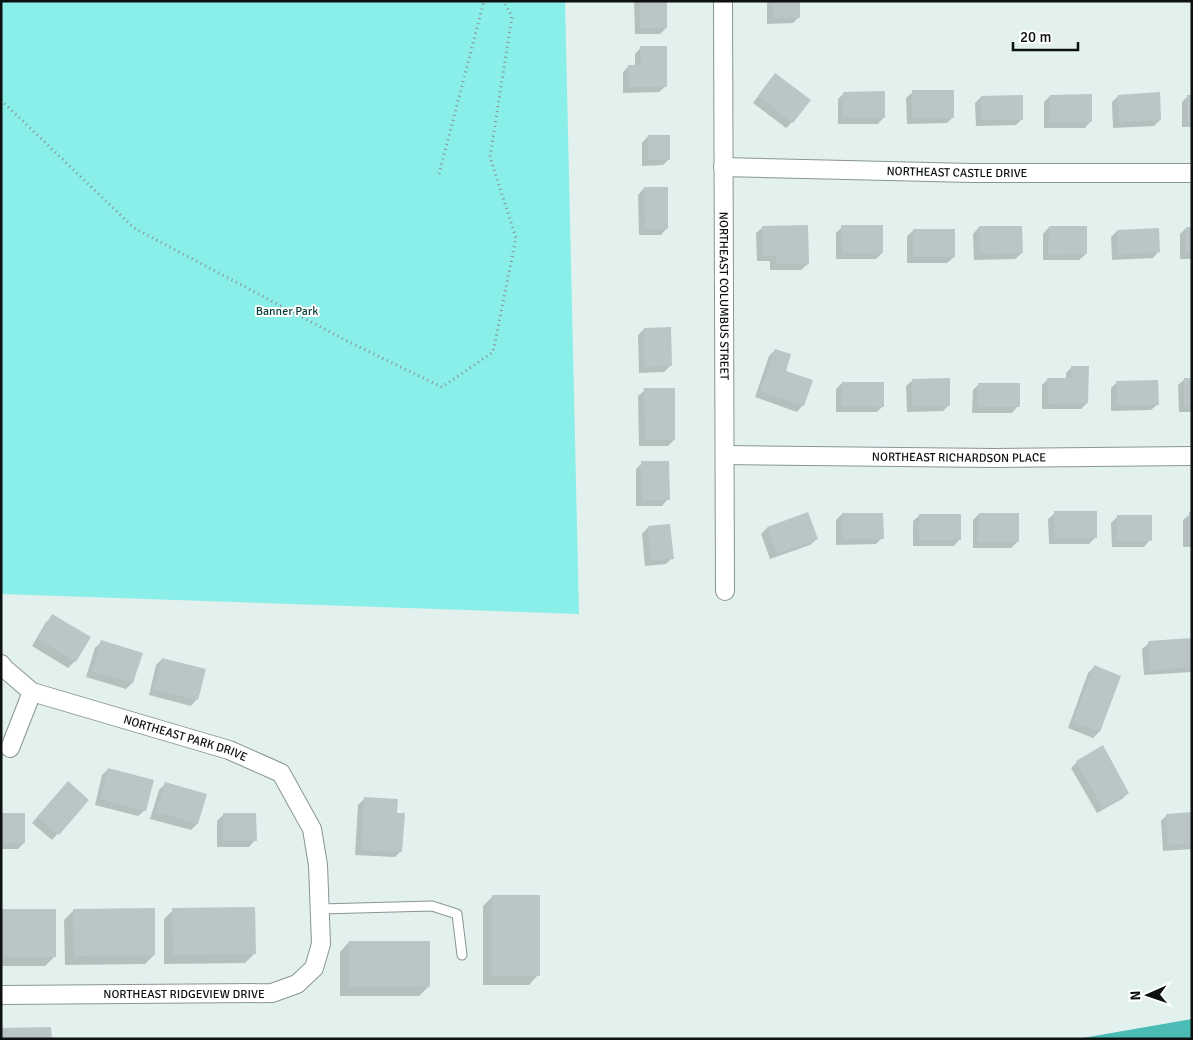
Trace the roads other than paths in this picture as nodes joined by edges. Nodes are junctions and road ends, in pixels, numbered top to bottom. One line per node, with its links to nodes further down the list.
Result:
1 (723, 1): 2 (street, NORTHEAST COLUMBUS STREET)
2 (723, 167): 3 (street, NORTHEAST CASTLE DRIVE); 4 (street, NORTHEAST COLUMBUS STREET)
3 (1192, 173)
4 (725, 455): 5 (street, NORTHEAST RICHARDSON PLACE); 6 (street, NORTHEAST COLUMBUS STREET)
5 (1192, 456)
6 (725, 590)
7 (1, 664): 8 (street, NORTHEAST PARK DRIVE)
8 (32, 692): 9 (street); 10 (street, NORTHEAST PARK DRIVE)
9 (10, 748)
10 (318, 864): 11 (street, NORTHEAST RIDGEVIEW DRIVE)
11 (320, 909): 12 (lane); 13 (street, NORTHEAST RIDGEVIEW DRIVE)
12 (462, 955)
13 (1, 994)

